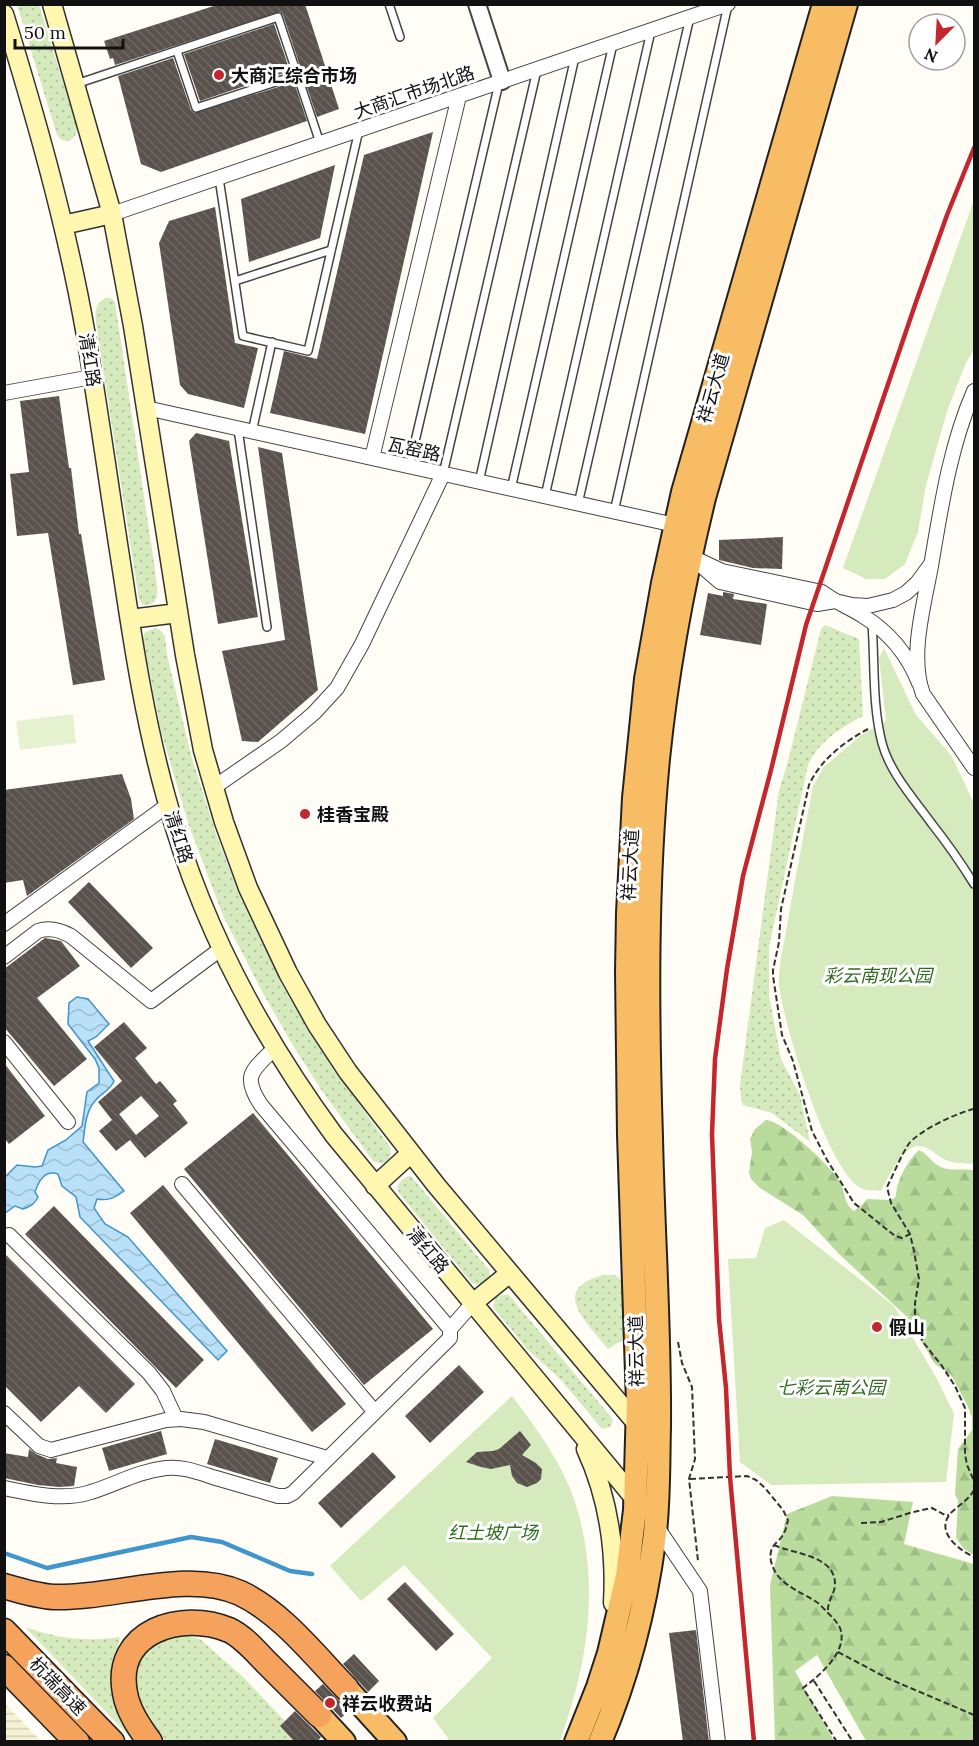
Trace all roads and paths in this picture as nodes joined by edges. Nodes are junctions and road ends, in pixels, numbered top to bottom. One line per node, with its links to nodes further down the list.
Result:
1 (52, 4): 17 (main road)
2 (389, 4): 10 (lane)
3 (477, 4): 16 (street)
4 (728, 4): 8 (street, 大商汇市场北路); 40 (lane)
5 (825, 4): 41 (highway, 祥云大道)
6 (846, 4): 42 (highway, 祥云大道)
7 (4, 14): 23 (main road, 清红路)
8 (690, 17): 9 (street, 大商汇市场北路); 39 (lane)
9 (651, 31): 11 (street, 大商汇市场北路); 38 (lane)
10 (400, 37)
11 (613, 44): 13 (street, 大商汇市场北路); 37 (lane)
12 (177, 51): 15 (lane); 15 (lane); 17 (lane)
13 (575, 57): 14 (street, 大商汇市场北路); 36 (lane)
14 (537, 70): 16 (street, 大商汇市场北路); 35 (lane)
15 (297, 75): 20 (lane)
16 (500, 82): 18 (street, 大商汇市场北路); 34 (lane)
17 (76, 84): 22 (main road)
18 (459, 96): 19 (street, 大商汇市场北路); 33 (street)
19 (359, 130): 20 (street, 大商汇市场北路); 24 (lane)
20 (320, 144): 21 (street, 大商汇市场北路)
21 (219, 178): 22 (street, 大商汇市场北路); 25 (lane)
22 (112, 214): 23 (main road); 30 (main road)
23 (63, 225): 27 (main road, 清红路)
24 (331, 249): 25 (lane); 26 (lane)
25 (235, 281): 26 (lane)
26 (272, 342): 32 (lane)
27 (92, 377): 29 (street); 46 (main road, 清红路)
28 (975, 391): 43 (street)
29 (4, 393)
30 (146, 408): 31 (street, 瓦窑路); 45 (main road)
31 (238, 429): 32 (street, 瓦窑路); 48 (lane)
32 (252, 432): 33 (street, 瓦窑路)
33 (372, 458): 34 (street, 瓦窑路)
34 (409, 466): 35 (street, 瓦窑路)
35 (443, 474): 36 (street, 瓦窑路); 52 (street)
36 (479, 482): 37 (street, 瓦窑路)
37 (511, 489): 38 (street, 瓦窑路)
38 (544, 496): 39 (street, 瓦窑路)
39 (578, 504): 40 (street, 瓦窑路)
40 (614, 512): 41 (street, 瓦窑路)
41 (675, 525): 42 (highway); 74 (highway, 祥云大道)
42 (690, 556): 44 (street); 75 (highway, 祥云大道)
43 (931, 564): 44 (street); 49 (street)
44 (835, 601): 47 (street)
45 (178, 613): 46 (main road); 52 (main road)
46 (130, 619): 53 (main road, 清红路)
47 (872, 622): 49 (street); 50 (lane)
48 (267, 627)
49 (920, 683): 51 (street)
50 (878, 723): 54 (lane); 65 (path)
51 (975, 768)
52 (213, 788): 62 (main road)
53 (168, 805): 55 (street); 56 (main road, 清红路)
54 (975, 884)
55 (4, 924)
56 (222, 948): 57 (street); 59 (main road, 清红路)
57 (4, 957)
58 (4, 1042): 61 (street)
59 (275, 1048): 64 (main road, 清红路); 69 (street)
60 (975, 1109): 65 (path)
61 (68, 1122)
62 (411, 1153): 64 (main road); 67 (main road)
63 (182, 1184): 70 (street)
64 (375, 1186): 68 (main road, 清红路)
65 (910, 1234): 79 (path)
66 (9, 1235): 72 (street)
67 (510, 1273): 68 (main road); 74 (main road)
68 (473, 1303): 69 (street); 73 (main road, 清红路)
69 (450, 1329): 70 (street)
70 (374, 1411): 76 (street)
71 (4, 1413): 72 (street)
72 (176, 1419): 76 (street)
73 (573, 1424): 82 (main road, 清红路); 93 (main road)
74 (637, 1425): 75 (main road); 82 (highway, 祥云大道)
75 (658, 1450): 85 (highway, 祥云大道)
76 (327, 1458): 80 (street)
77 (695, 1459): 78 (path)
78 (689, 1479): 86 (path); 89 (path)
79 (975, 1481)
80 (4, 1488)
81 (975, 1490): 83 (path)
82 (636, 1500): 85 (main road, 清红路); 93 (highway, 祥云大道)
83 (949, 1515): 84 (path); 87 (path)
84 (861, 1523)
85 (655, 1524): 89 (street); 105 (highway, 祥云大道)
86 (774, 1545): 90 (path); 90 (path)
87 (975, 1557)
88 (4, 1586): 96 (highway)
89 (700, 1591): 106 (street)
90 (829, 1614): 92 (path)
91 (4, 1631): 100 (highway, 杭瑞高速)
92 (838, 1652): 95 (path); 98 (path)
93 (609, 1653): 104 (highway, 祥云大道)
94 (4, 1667): 99 (highway, 杭瑞高速)
95 (813, 1680): 107 (path); 108 (path)
96 (346, 1688): 103 (highway)
97 (319, 1715): 101 (highway); 102 (highway)
98 (975, 1715)
99 (77, 1742)
100 (112, 1742)
101 (150, 1742)
102 (344, 1742)
103 (395, 1742)
104 (576, 1742)
105 (600, 1742)
106 (718, 1742)
107 (837, 1742)
108 (853, 1742)

